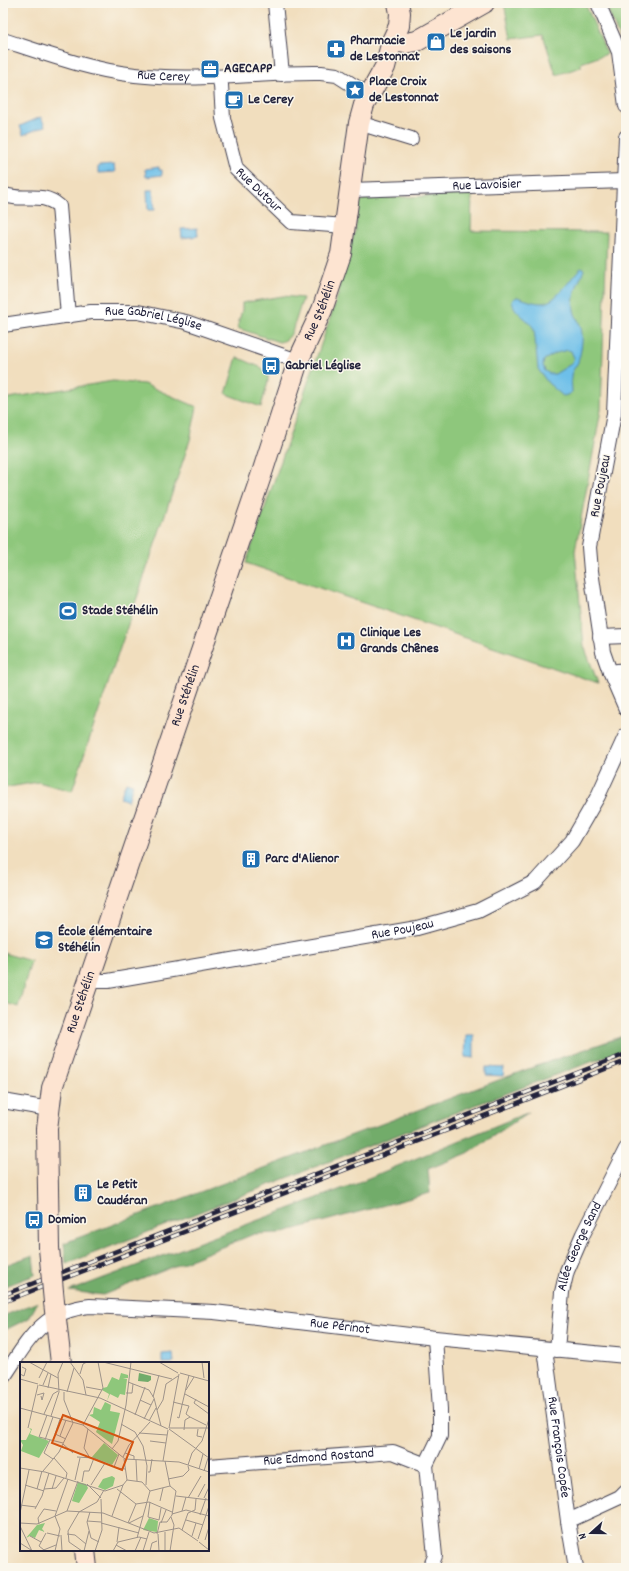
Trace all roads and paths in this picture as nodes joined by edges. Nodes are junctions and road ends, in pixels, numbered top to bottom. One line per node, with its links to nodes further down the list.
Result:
1 (275, 3): 8 (street)
2 (384, 3): 7 (street)
3 (398, 3): 7 (street, Rue Stéhélin)
4 (484, 3): 7 (street)
5 (598, 3): 11 (street)
6 (3, 40): 9 (street, Rue Cerey)
7 (392, 41): 10 (street, Rue Stéhélin)
8 (282, 74): 9 (street, Rue Cerey); 10 (street, Rue Cerey)
9 (218, 78): 18 (street, Rue Dutour)
10 (371, 93): 12 (street, Rue Stéhélin)
11 (626, 106)
12 (359, 123): 14 (street); 16 (street, Rue Stéhélin)
13 (626, 137): 15 (street, Rue Poujeau)
14 (411, 139)
15 (624, 181): 16 (street, Rue Lavoisier); 22 (street, Rue Poujeau)
16 (350, 190): 18 (street, Rue Stéhélin)
17 (3, 194): 19 (street)
18 (346, 226): 21 (street, Rue Stéhélin)
19 (68, 316): 20 (street, Rue Gabriel Léglise); 21 (street, Rue Gabriel Léglise)
20 (3, 325)
21 (298, 361): 29 (street, Rue Stéhélin)
22 (620, 401): 24 (street, Rue Poujeau)
23 (626, 636): 24 (street)
24 (600, 637): 26 (street, Rue Poujeau)
25 (626, 670): 26 (street)
26 (610, 672): 27 (street, Rue Poujeau)
27 (626, 709)
28 (626, 735): 29 (street, Rue Poujeau)
29 (89, 981): 31 (street, Rue Stéhélin)
30 (3, 1101): 31 (street)
31 (49, 1109): 33 (street, Rue Stéhélin, bridge)
32 (626, 1149): 35 (street, Allée George Sand)
33 (55, 1308): 34 (street, Rue Périnot); 37 (street, Rue Stéhélin); 38 (street, Rue Périnot)
34 (435, 1338): 35 (street, Rue Périnot); 39 (street)
35 (551, 1349): 36 (street, Rue Périnot); 42 (street, Rue François Copée)
36 (626, 1356)
37 (62, 1362)
38 (3, 1378)
39 (426, 1465): 40 (street, Rue Edmond Rostand); 45 (street)
40 (209, 1466)
41 (626, 1491): 42 (street)
42 (568, 1521): 46 (street, Rue François Copée)
43 (85, 1551): 44 (street)
44 (87, 1568)
45 (430, 1568)
46 (576, 1568)

